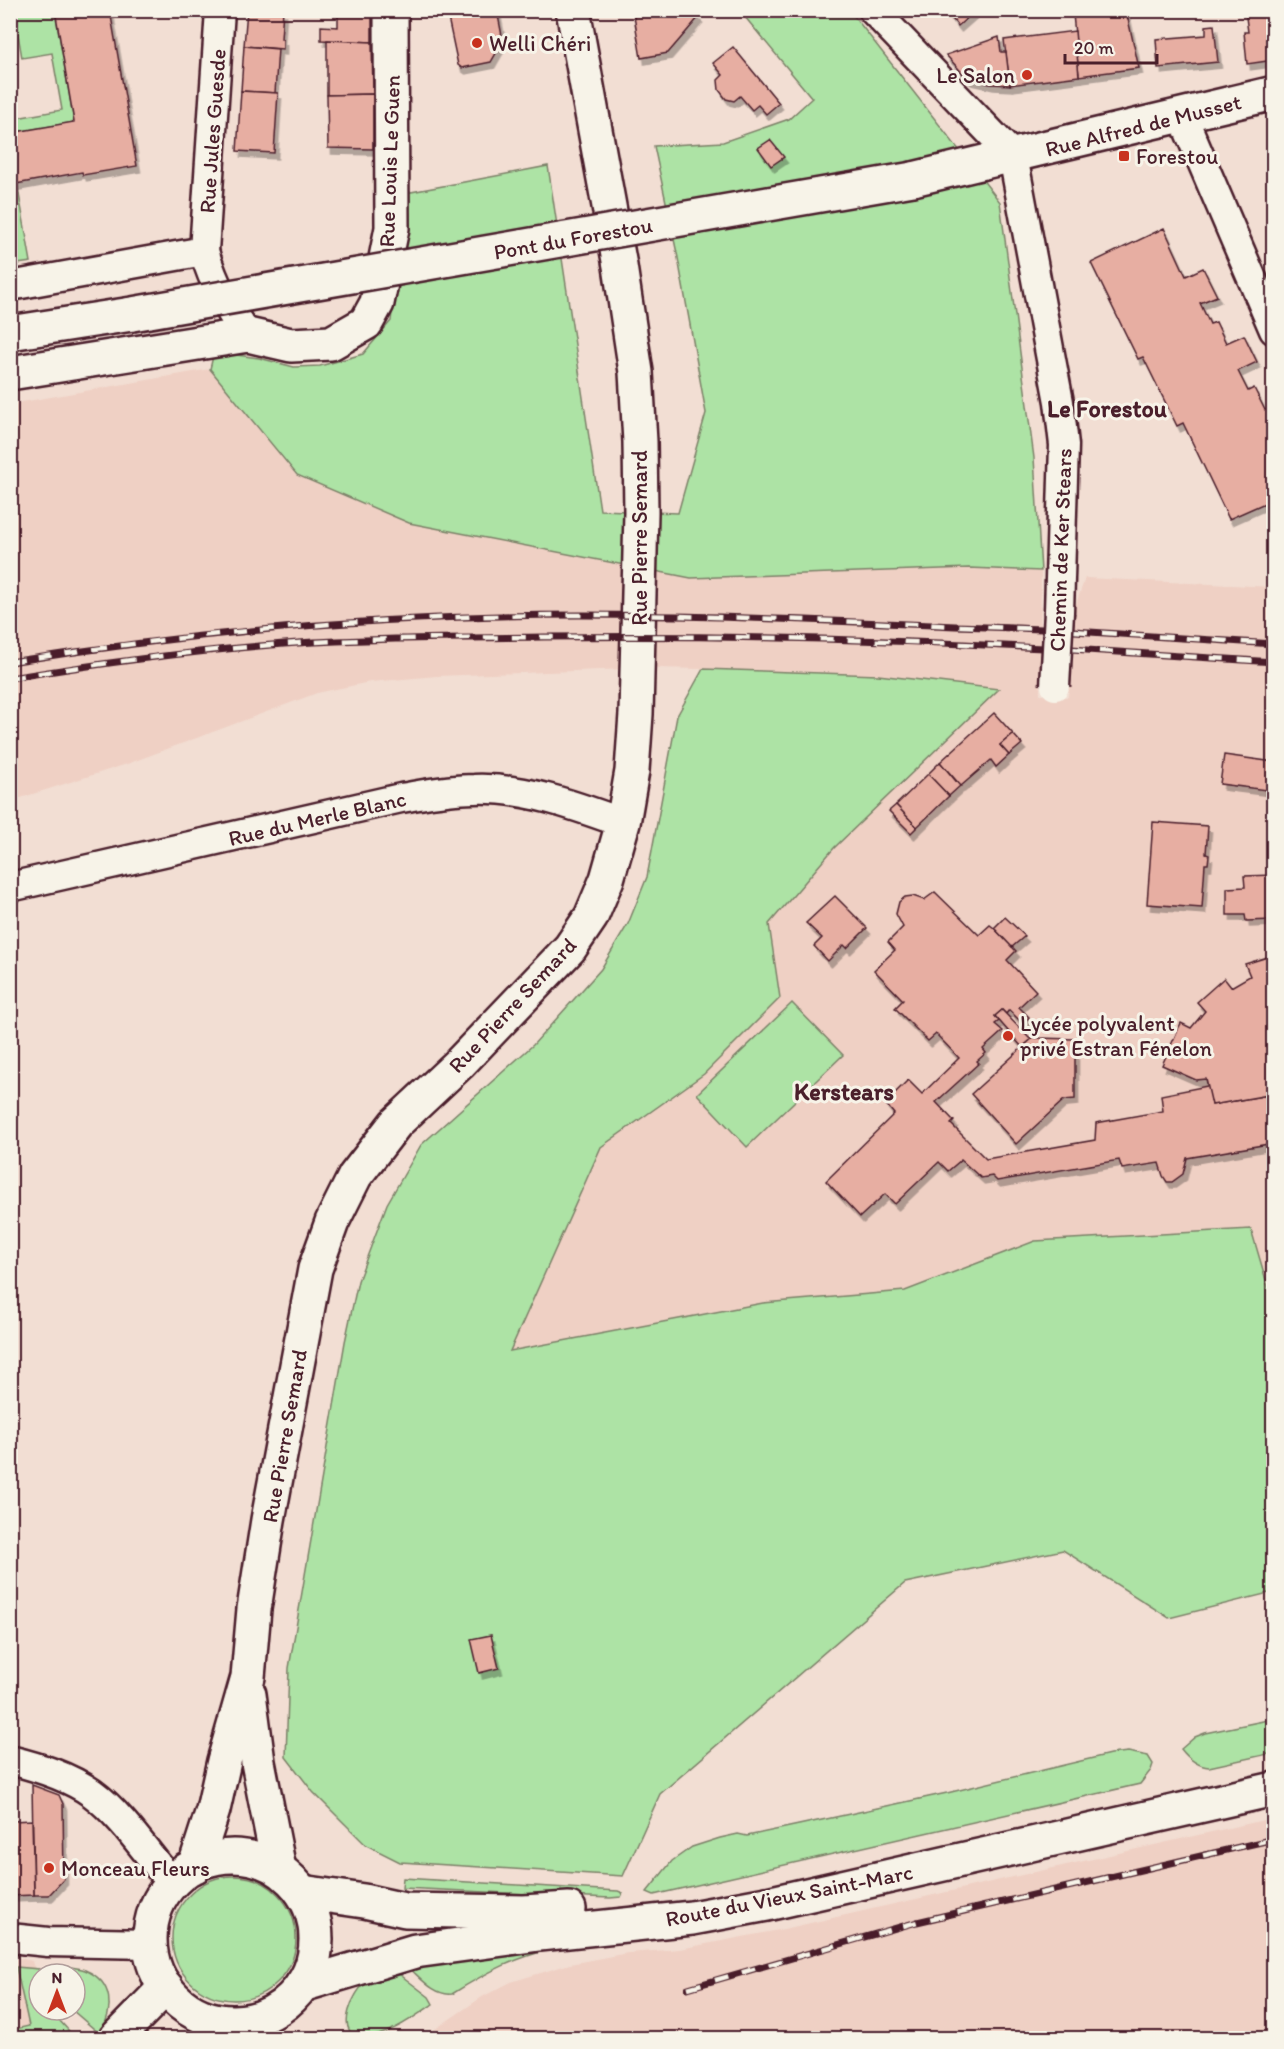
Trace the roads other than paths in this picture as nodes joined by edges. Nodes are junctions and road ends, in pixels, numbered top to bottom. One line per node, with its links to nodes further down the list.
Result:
1 (220, 10): 8 (street, Rue Jules Guesde)
2 (391, 10): 12 (main road, Rue Louis Le Guen)
3 (573, 10): 15 (main road, Rue Pierre Semard)
4 (873, 10): 7 (street)
5 (1274, 93): 6 (main road, Rue Alfred de Musset)
6 (1182, 115): 7 (main road, Rue Alfred de Musset); 10 (street)
7 (1013, 156): 11 (main road, Pont du Forestou, bridge); 14 (street, Chemin de Ker Stears, bridge)
8 (204, 250): 9 (street); 12 (street)
9 (10, 286)
10 (1274, 330)
11 (10, 333)
12 (248, 335): 13 (main road)
13 (10, 373)
14 (1054, 691)
15 (623, 823): 16 (street, Rue du Merle Blanc); 17 (main road, Rue Pierre Semard)
16 (10, 887)
17 (248, 1677): 21 (main road, Rue Pierre Semard); 22 (main road, Rue Pierre Semard)
18 (10, 1760): 22 (street)
19 (1274, 1772): 23 (main road, Route du Vieux Saint-Marc)
20 (1274, 1789): 26 (main road, Route du Vieux Saint-Marc)
21 (279, 1869): 22 (main road); 23 (main road)
22 (183, 1874): 25 (main road)
23 (302, 1892): 26 (main road)
24 (10, 1938): 25 (street)
25 (150, 1944): 27 (main road)
26 (302, 1985): 28 (main road)
27 (166, 1987): 28 (main road); 29 (main road)
28 (219, 2020): 30 (main road)
29 (116, 2038)
30 (191, 2038)

